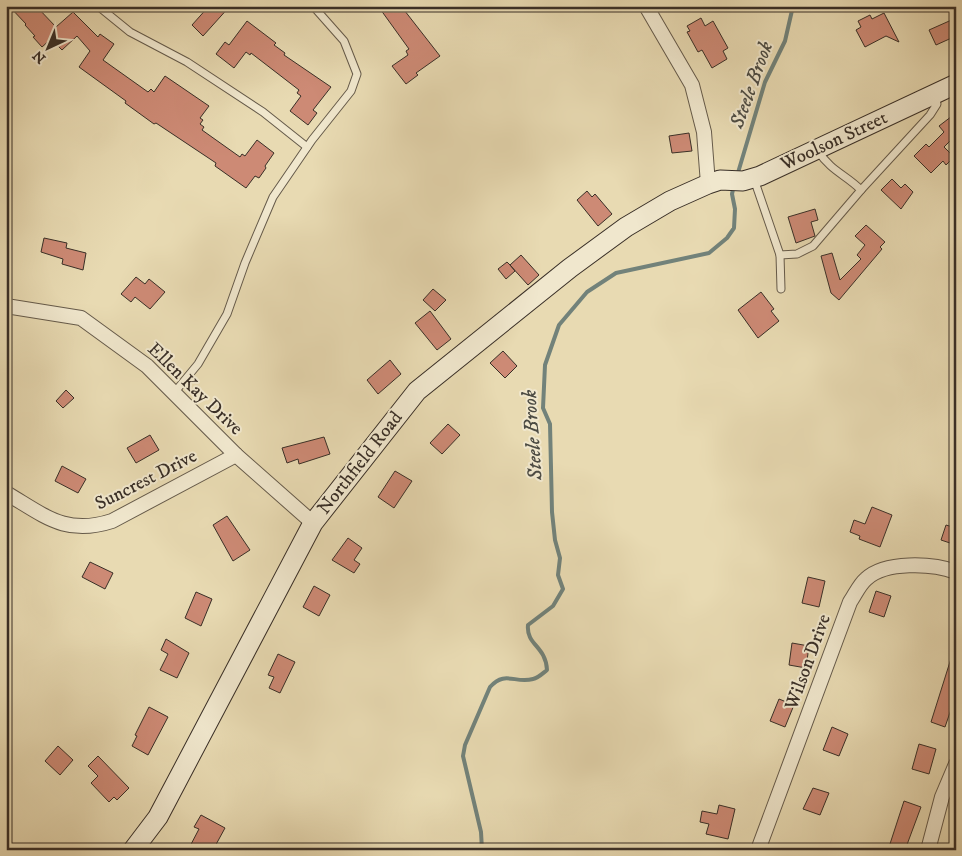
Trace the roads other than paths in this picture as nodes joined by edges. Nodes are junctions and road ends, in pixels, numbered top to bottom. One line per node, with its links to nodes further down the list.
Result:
1 (98, 6): 6 (lane)
2 (313, 6): 6 (lane)
3 (646, 6): 9 (street)
4 (956, 84): 5 (street, Woolson Street)
5 (934, 94): 7 (street, Woolson Street); 10 (lane)
6 (307, 146): 14 (lane)
7 (816, 148): 8 (street, Woolson Street); 10 (lane)
8 (748, 180): 9 (street, Woolson Street); 11 (lane)
9 (714, 182): 17 (street, Northfield Road)
10 (861, 190): 11 (lane)
11 (780, 255): 12 (lane)
12 (780, 289)
13 (6, 306): 14 (street, Ellen Kay Drive)
14 (174, 393): 15 (street, Ellen Kay Drive)
15 (236, 455): 16 (street, Suncrest Drive); 17 (street, Ellen Kay Drive)
16 (6, 493)
17 (313, 523): 20 (street, Northfield Road)
18 (956, 572): 21 (street, Wilson Drive)
19 (956, 764): 22 (street)
20 (133, 850)
21 (758, 850)
22 (928, 850)

